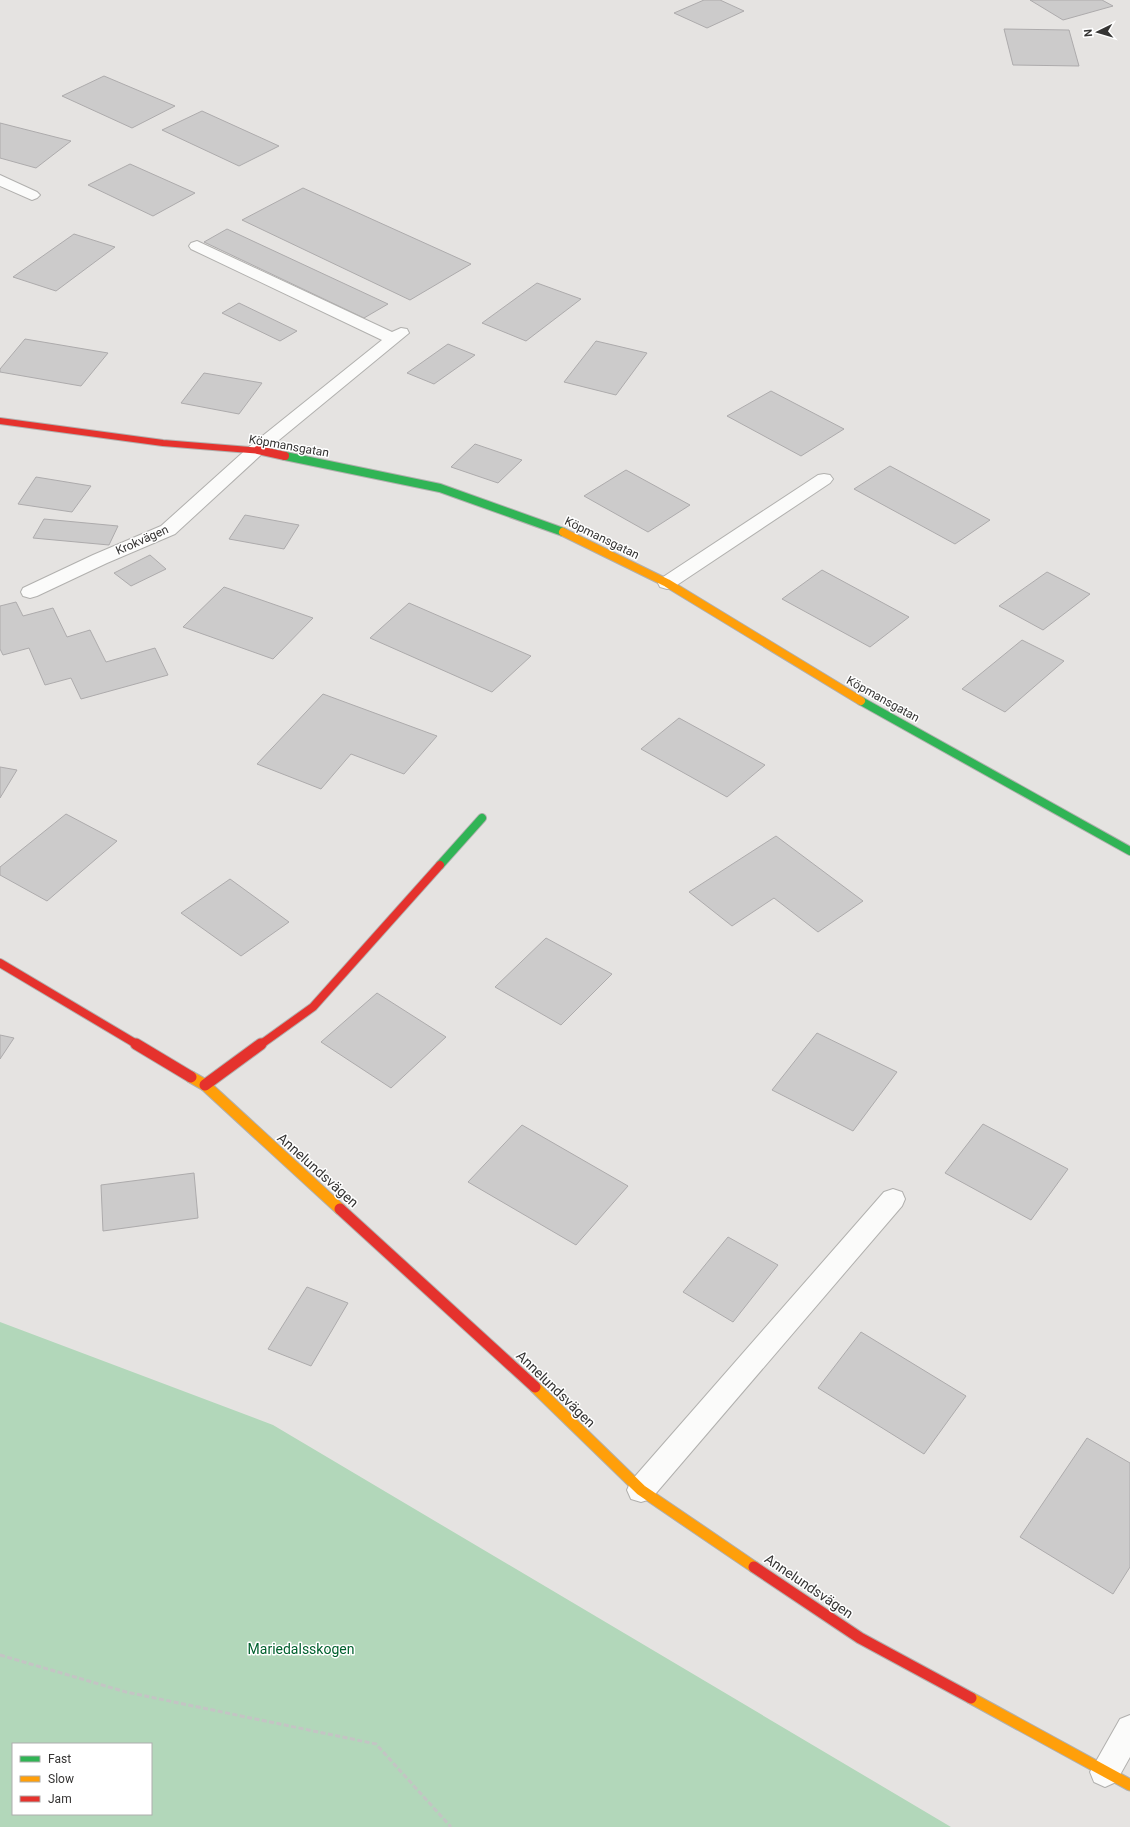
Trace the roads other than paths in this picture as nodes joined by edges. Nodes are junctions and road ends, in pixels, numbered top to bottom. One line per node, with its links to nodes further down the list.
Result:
1 (0, 180): 2 (street)
2 (32, 196)
3 (197, 246): 5 (street, Krokvägen)
4 (0, 421): 5 (street, Köpmansgatan)
5 (256, 450): 7 (street, Köpmansgatan); 8 (street, Krokvägen)
6 (824, 479): 7 (street)
7 (667, 583): 10 (street, Köpmansgatan)
8 (30, 592)
9 (482, 818): 12 (street)
10 (1130, 852)
11 (0, 963): 12 (street, Annelundsvägen)
12 (204, 1085): 14 (street, Annelundsvägen)
13 (893, 1199): 14 (street)
14 (641, 1490): 16 (street, Annelundsvägen)
15 (1130, 1729): 16 (street)
16 (1117, 1779)

